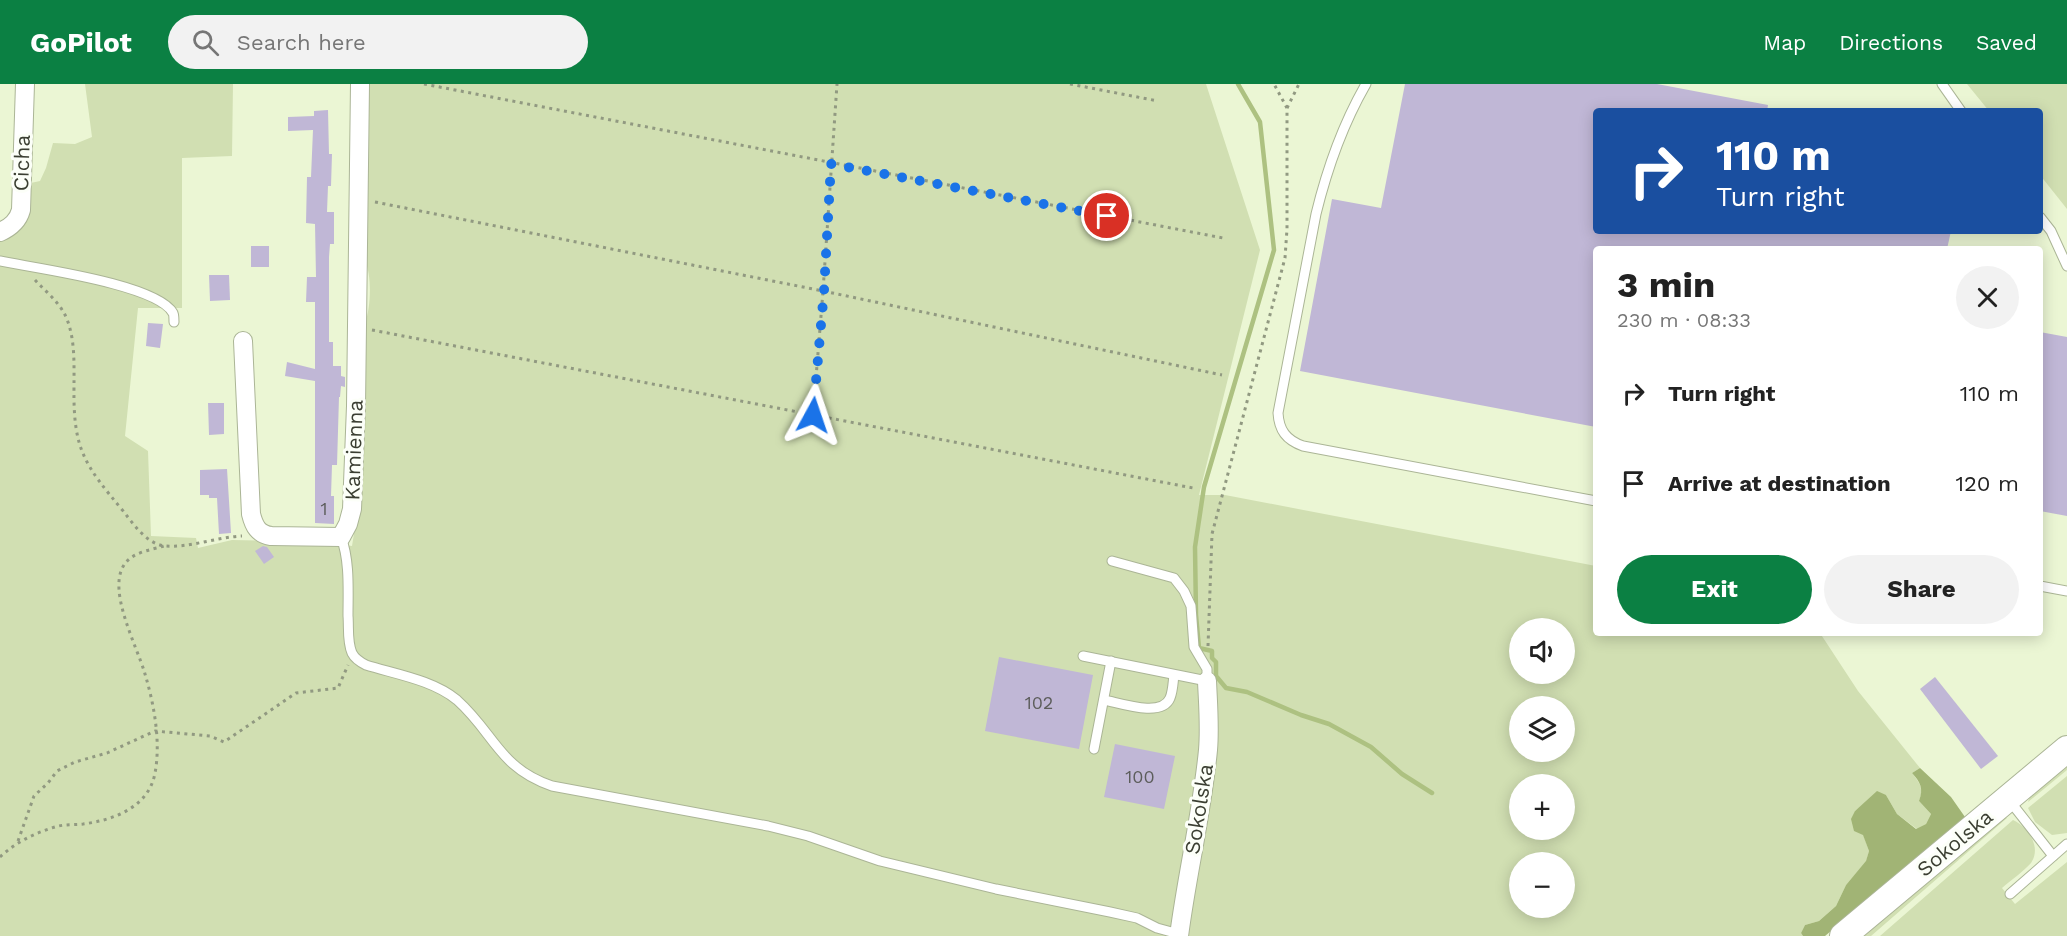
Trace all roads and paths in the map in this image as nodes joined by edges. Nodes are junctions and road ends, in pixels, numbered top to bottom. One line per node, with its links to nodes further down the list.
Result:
1 (26, 84): 16 (street, Cicha)
2 (360, 84): 14 (street, Kamienna)
3 (424, 84): 13 (path)
4 (837, 84): 13 (path)
5 (1070, 84): 10 (path)
6 (1274, 84): 11 (path)
7 (1299, 84): 11 (path)
8 (1366, 84): 28 (lane)
9 (1942, 84): 12 (lane)
10 (1158, 101)
11 (1287, 108): 37 (path)
12 (1959, 108)
13 (831, 164): 17 (path); 21 (path)
14 (358, 200): 21 (path); 23 (street, Kamienna)
15 (2043, 221): 19 (lane)
16 (0, 232)
17 (1222, 238)
18 (0, 261): 20 (lane)
19 (2067, 266)
20 (25, 267): 22 (lane); 31 (path)
21 (824, 291): 25 (path); 26 (path)
22 (174, 322)
23 (356, 328): 26 (path); 30 (street, Kamienna)
24 (243, 341): 29 (street)
25 (1222, 375)
26 (813, 415): 27 (path)
27 (1193, 488)
28 (1593, 500)
29 (258, 530): 30 (street); 31 (path)
30 (341, 537): 36 (lane)
31 (164, 546): 42 (path)
32 (1112, 561): 37 (lane)
33 (2043, 587): 34 (lane)
34 (2067, 591)
35 (1083, 656): 38 (lane)
36 (356, 658): 42 (path); 51 (lane)
37 (1203, 658): 40 (lane)
38 (1111, 662): 39 (lane); 41 (lane)
39 (1174, 675): 40 (lane); 41 (lane)
40 (1207, 681): 51 (street, Sokolska)
41 (1104, 700): 43 (lane)
42 (155, 731): 46 (path); 46 (path)
43 (1094, 749)
44 (2067, 749): 45 (street, Sokolska)
45 (2008, 798): 48 (lane); 52 (street, Sokolska)
46 (18, 843): 49 (path)
47 (2067, 844): 48 (lane)
48 (2053, 856): 50 (lane)
49 (0, 857)
50 (2010, 894)
51 (1179, 935)
52 (1843, 936)

